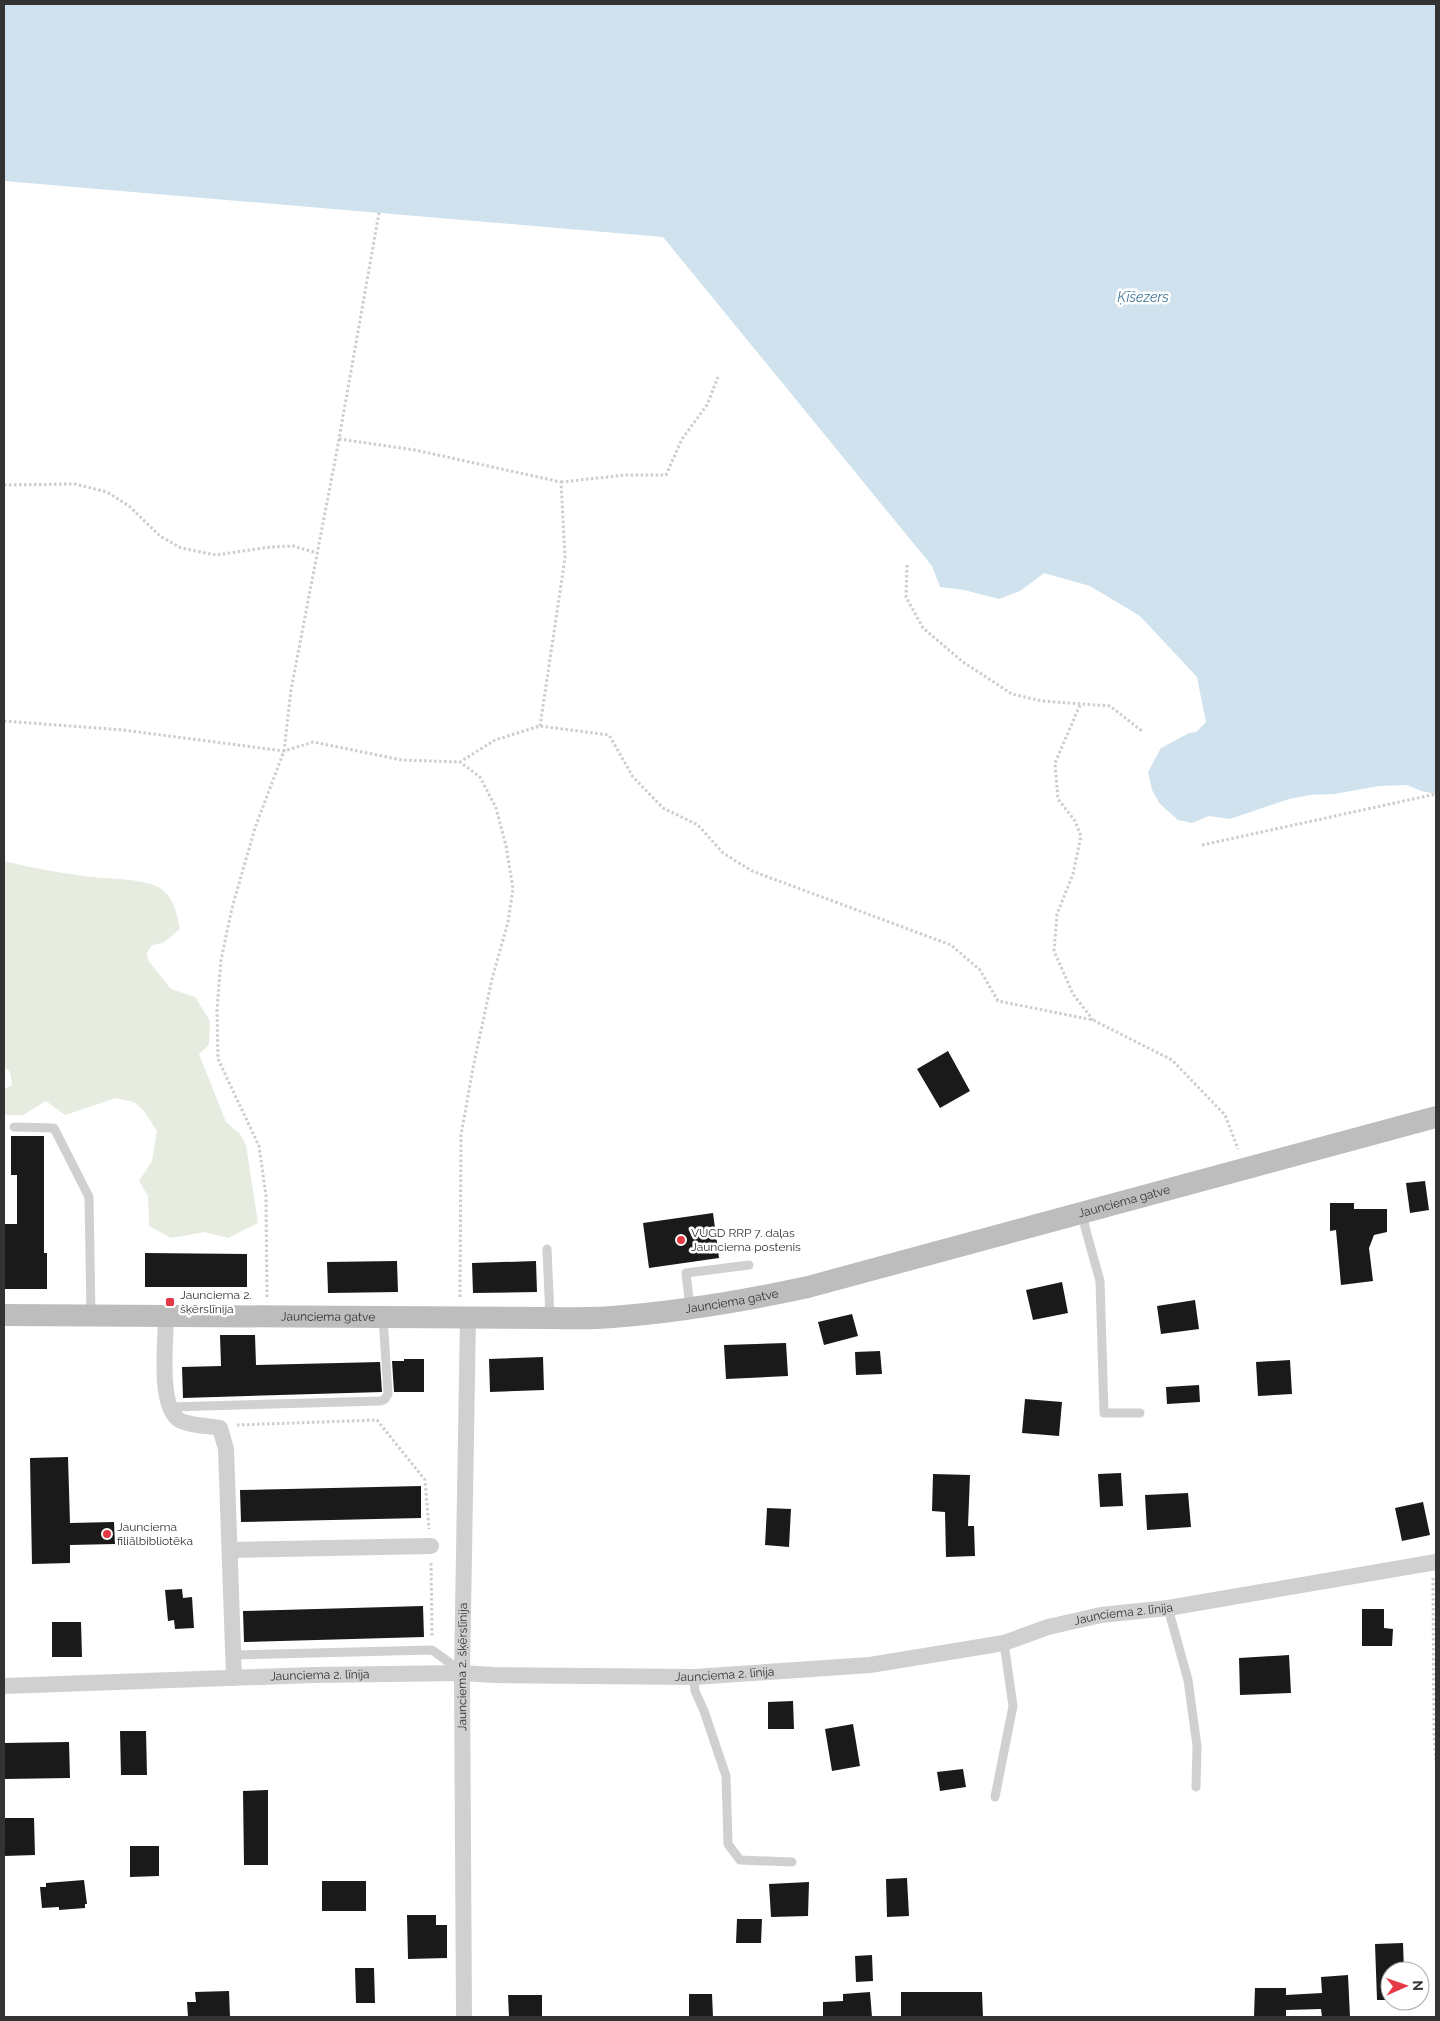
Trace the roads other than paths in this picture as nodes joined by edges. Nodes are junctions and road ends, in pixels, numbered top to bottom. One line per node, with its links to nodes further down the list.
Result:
1 (1436, 1117): 3 (main road, Jaunciema gatve)
2 (14, 1127): 8 (lane)
3 (1083, 1213): 6 (main road, Jaunciema gatve); 14 (lane)
4 (547, 1249): 12 (lane)
5 (749, 1264): 6 (lane)
6 (690, 1308): 12 (main road, Jaunciema gatve)
7 (4, 1315): 8 (main road, Jaunciema gatve)
8 (91, 1315): 9 (main road, Jaunciema gatve)
9 (166, 1316): 10 (main road, Jaunciema gatve); 13 (street)
10 (383, 1317): 11 (main road, Jaunciema gatve); 13 (lane)
11 (464, 1317): 12 (main road, Jaunciema gatve); 21 (street, Jaunciema 2. šķērslīnija)
12 (550, 1318)
13 (170, 1407): 16 (street)
14 (1140, 1413)
15 (431, 1546): 16 (street)
16 (231, 1550): 20 (street)
17 (1435, 1562): 18 (street, Jaunciema 2. līnija)
18 (1168, 1608): 19 (street, Jaunciema 2. līnija); 25 (lane)
19 (1004, 1642): 22 (street, Jaunciema 2. līnija); 26 (lane)
20 (233, 1655): 21 (lane); 23 (street)
21 (462, 1672): 22 (street, Jaunciema 2. līnija); 23 (street, Jaunciema 2. līnija); 28 (street, Jaunciema 2. šķērslīnija)
22 (694, 1677): 27 (lane)
23 (234, 1678): 24 (street, Jaunciema 2. līnija)
24 (4, 1686)
25 (1196, 1786)
26 (995, 1797)
27 (792, 1862)
28 (464, 2017)

